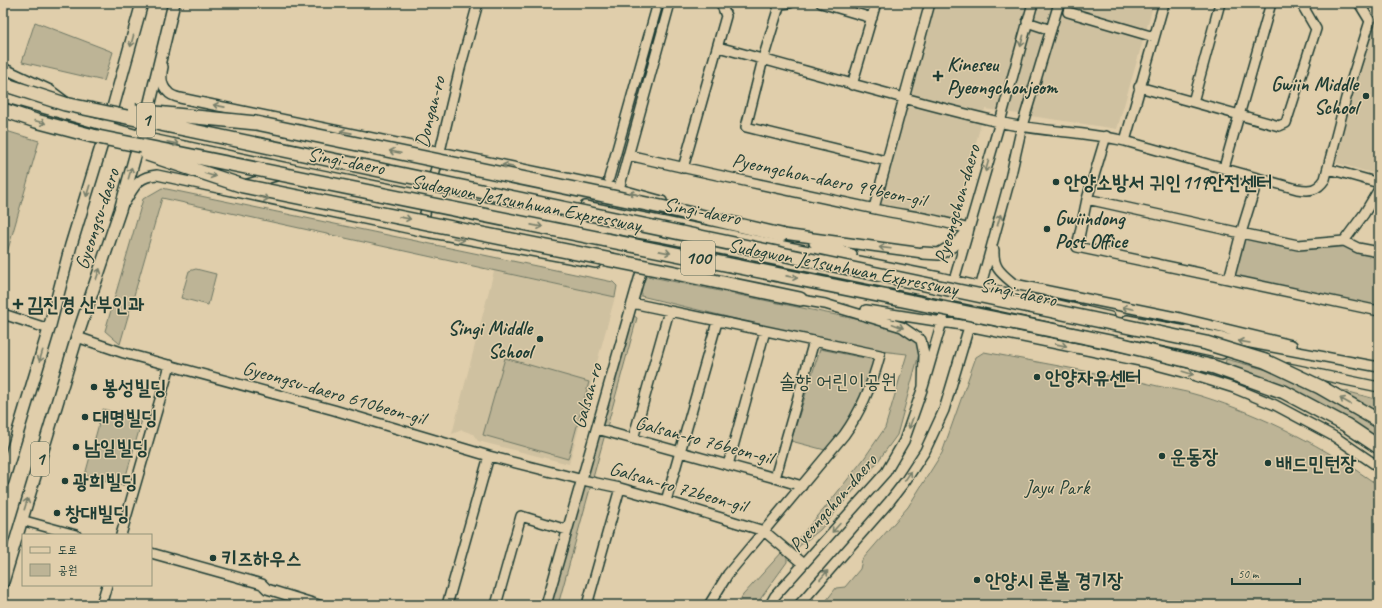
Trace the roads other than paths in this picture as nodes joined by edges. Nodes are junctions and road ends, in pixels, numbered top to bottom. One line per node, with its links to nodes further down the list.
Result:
1 (142, 3): 39 (main road, Gyeongsu-daero / 1, one-way to 39)
2 (174, 3): 24 (main road, Gyeongsu-daero / 1)
3 (478, 3): 50 (street, Dongan-ro)
4 (658, 3): 58 (street)
5 (670, 3): 51 (street)
6 (721, 3): 27 (street)
7 (780, 3): 8 (street); 28 (street)
8 (790, 3)
9 (821, 3): 20 (street)
10 (876, 3): 20 (street)
11 (930, 3): 34 (street)
12 (1033, 3): 22 (street, Pyeongchon-daero)
13 (1059, 3): 25 (street, Pyeongchon-daero)
14 (1164, 3): 26 (street)
15 (1220, 3): 35 (street)
16 (1271, 3): 41 (street)
17 (1301, 3): 41 (street)
18 (1359, 3): 21 (street)
19 (1068, 12): 26 (street)
20 (872, 18): 31 (street)
21 (1370, 21): 23 (street); 55 (street)
22 (1027, 22): 25 (street); 43 (street, Pyeongchon-daero, one-way to 43)
23 (1379, 24)
24 (168, 29): 42 (main road, Gyeongsu-daero / 1); 50 (street, one-way to 24)
25 (1051, 30): 44 (street, Pyeongchon-daero)
26 (1154, 37): 32 (street)
27 (718, 47): 28 (street); 53 (street)
28 (763, 59): 31 (street); 52 (street)
29 (3, 68): 37 (street)
30 (3, 84): 37 (highway, Sudogwon Je1sunhwan Expressway / 100, bridge)
31 (852, 84): 34 (street)
32 (1139, 87): 35 (street); 49 (street)
33 (5, 97): 36 (street); 40 (street)
34 (905, 98): 43 (street); 52 (street)
35 (1193, 102): 41 (street)
36 (33, 105): 37 (street, Singi-daero); 45 (street, Singi-daero)
37 (70, 106): 39 (street, Singi-daero); 72 (highway, one-way to 37, bridge); 105 (highway, Sudogwon Je1sunhwan Expressway / 100, one-way to 37, bridge)
38 (3, 110): 47 (highway, Sudogwon Je1sunhwan Expressway / 100, one-way to 47, bridge)
39 (112, 111): 42 (street, Singi-daero); 45 (main road, Gyeongsu-daero / 1)
40 (3, 114)
41 (1240, 114): 54 (street)
42 (146, 119): 46 (main road, Gyeongsu-daero / 1); 57 (street, Singi-daero)
43 (1000, 122): 44 (street); 69 (street, Pyeongchon-daero, one-way to 69)
44 (1022, 126): 48 (street); 71 (street, Pyeongchon-daero, one-way to 44)
45 (108, 127): 46 (street, Singi-daero); 95 (main road, Gyeongsu-daero / 1, one-way to 95)
46 (141, 135): 56 (street, Singi-daero, one-way to 56); 67 (main road, Gyeongsu-daero / 1, one-way to 46)
47 (93, 136): 82 (highway, one-way to 82, bridge); 108 (highway, Sudogwon Je1sunhwan Expressway / 100, one-way to 108, bridge)
48 (1106, 136): 49 (street); 65 (street)
49 (1124, 141): 54 (street)
50 (439, 151): 57 (street, Dongan-ro); 61 (street, one-way to 50)
51 (628, 155): 53 (street, Pyeongchon-daero 99beon-gil); 61 (street)
52 (886, 161): 66 (street)
53 (683, 168): 66 (street, Pyeongchon-daero 99beon-gil)
54 (1224, 168): 59 (street)
55 (1329, 169): 59 (street); 60 (street)
56 (297, 170): 63 (street); 64 (street, Singi-daero)
57 (433, 176): 64 (street, Dongan-ro); 77 (street, Singi-daero)
58 (609, 178)
59 (1258, 178): 70 (street)
60 (1379, 183)
61 (619, 189): 72 (street, one-way to 61)
62 (1379, 189): 73 (street)
63 (225, 190): 67 (street); 68 (street, one-way to 68)
64 (430, 196): 68 (street, Dongan-ro); 81 (street, Singi-daero)
65 (1087, 200): 70 (street); 78 (street)
66 (874, 208): 69 (street, Pyeongchon-daero 99beon-gil)
67 (120, 210): 98 (main road, Gyeongsu-daero / 1, one-way to 67)
68 (421, 231): 76 (street, one-way to 76)
69 (968, 231): 75 (main road); 79 (street, Pyeongchon-daero)
70 (1241, 233): 73 (street); 78 (street)
71 (995, 234): 80 (street, Pyeongchon-daero); 90 (street, one-way to 71)
72 (782, 235): 75 (street, one-way to 72); 77 (street)
73 (1344, 241): 74 (street)
74 (1379, 252)
75 (923, 253)
76 (641, 272): 82 (street); 84 (street, Galsan-ro)
77 (930, 275): 79 (street, Singi-daero)
78 (1229, 279): 87 (street)
79 (954, 280): 80 (street, Singi-daero); 81 (street, Pyeongchon-daero)
80 (981, 286): 83 (street, Pyeongchon-daero); 89 (street, Singi-daero)
81 (949, 296): 83 (street, Singi-daero); 92 (street, Pyeongchon-daero)
82 (800, 299): 85 (street)
83 (976, 301): 93 (street, Singi-daero); 94 (street, Pyeongchon-daero)
84 (634, 304): 86 (street); 106 (street, Galsan-ro)
85 (825, 304): 92 (street); 103 (street, one-way to 103)
86 (669, 311): 91 (street); 107 (street)
87 (1379, 311)
88 (3, 314): 95 (street)
89 (1118, 318): 90 (street); 102 (street, Singi-daero, one-way to 89)
90 (1180, 318): 102 (street)
91 (717, 322): 97 (street); 110 (street)
92 (942, 322): 94 (street); 103 (street, Pyeongchon-daero)
93 (1077, 323): 96 (street, Singi-daero); 99 (street)
94 (968, 326): 99 (street); 140 (street, Pyeongchon-daero, one-way to 94)
95 (49, 329): 117 (main road, Gyeongsu-daero / 1, one-way to 117)
96 (1117, 331): 104 (street, Singi-daero); 109 (street)
97 (765, 332): 100 (street); 112 (street)
98 (77, 338): 101 (street, Gyeongsu-daero 610beon-gil); 122 (main road, Gyeongsu-daero / 1, one-way to 98)
99 (1025, 338): 113 (street, one-way to 113)
100 (814, 341): 115 (street); 118 (street)
101 (170, 365): 111 (street, Gyeongsu-daero 610beon-gil); 126 (street)
102 (1379, 366)
103 (923, 386): 128 (street, Pyeongchon-daero, one-way to 128)
104 (1379, 387)
105 (1379, 421)
106 (599, 429): 107 (street, Galsan-ro 76beon-gil); 114 (street); 116 (street, Galsan-ro)
107 (633, 439): 110 (street, Galsan-ro 76beon-gil)
108 (1379, 447)
109 (1379, 451)
110 (680, 452): 112 (street, Galsan-ro 76beon-gil); 121 (street)
111 (489, 456): 116 (street, Gyeongsu-daero 610beon-gil); 133 (street)
112 (728, 465): 115 (street, Galsan-ro 76beon-gil)
113 (1379, 467)
114 (590, 471)
115 (775, 478): 118 (street, Galsan-ro 76beon-gil)
116 (582, 479): 119 (street, Galsan-ro 72beon-gil); 123 (street, Galsan-ro)
117 (3, 481)
118 (802, 486): 124 (street)
119 (620, 488): 121 (street, Galsan-ro 72beon-gil); 137 (street)
120 (584, 489): 136 (street)
121 (666, 500): 124 (street, Galsan-ro 72beon-gil)
122 (21, 520): 125 (street); 129 (main road, Gyeongsu-daero / 1)
123 (567, 530): 134 (street); 135 (street, Galsan-ro)
124 (764, 530): 128 (street); 138 (street)
125 (72, 534)
126 (121, 534)
127 (152, 553): 132 (street)
128 (803, 564): 139 (street, Pyeongchon-daero)
129 (3, 582)
130 (107, 586): 131 (street)
131 (101, 605)
132 (319, 605)
133 (447, 605)
134 (496, 605)
135 (546, 605)
136 (552, 605)
137 (588, 605)
138 (709, 605)
139 (770, 605)
140 (799, 605)

